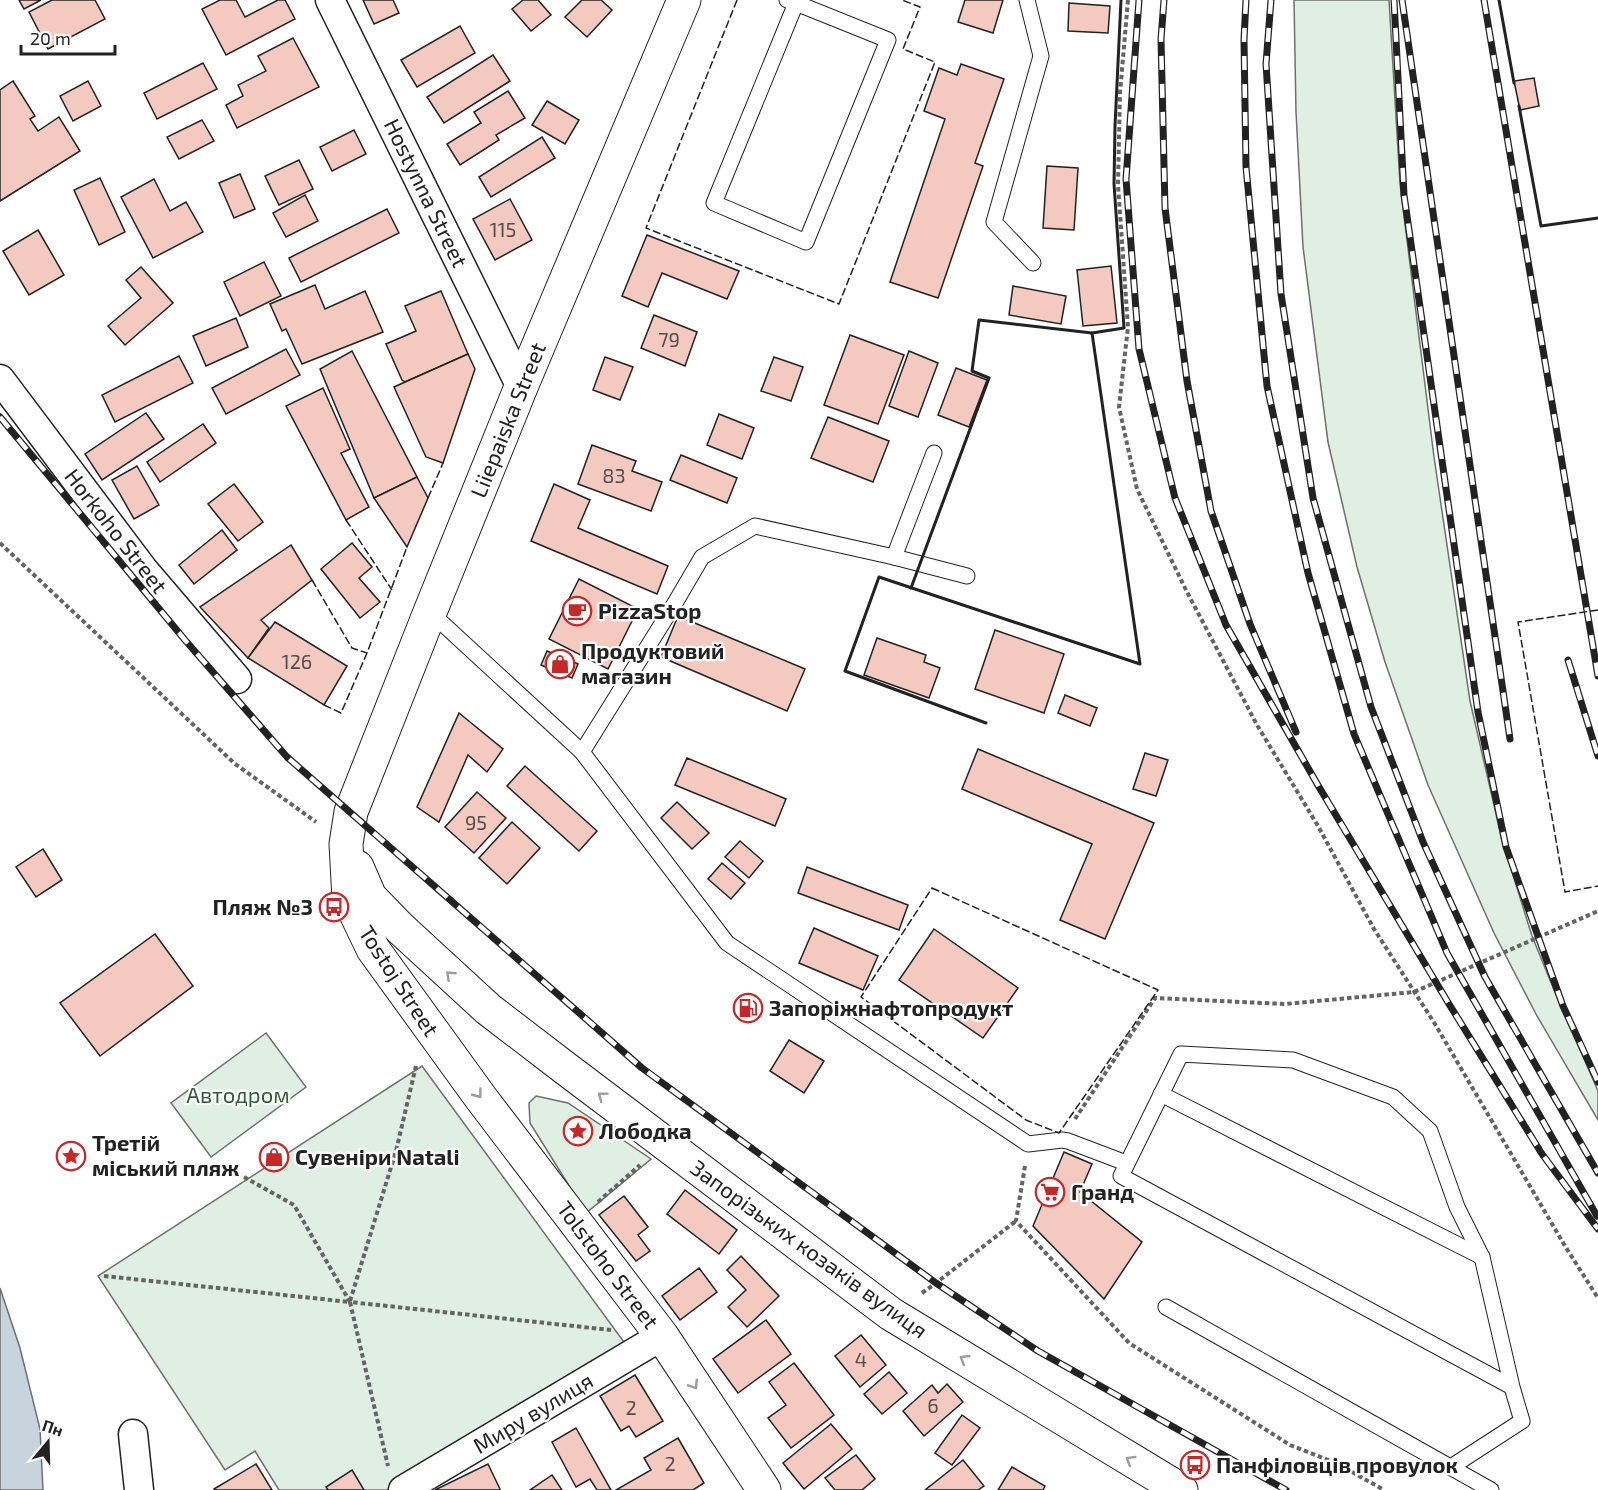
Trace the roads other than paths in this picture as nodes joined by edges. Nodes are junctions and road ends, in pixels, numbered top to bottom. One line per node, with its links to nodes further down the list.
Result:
1 (330, 0): 7 (street, Hostynna Street)
2 (684, 0): 7 (main road, Liiepaiska Street)
3 (1026, 0): 5 (lane)
4 (791, 2): 4 (lane)
5 (1033, 263)
6 (0, 379): 12 (street, Horkoho Street)
7 (522, 387): 11 (main road, Liiepaiska Street)
8 (934, 453): 9 (lane)
9 (894, 557): 10 (lane); 13 (lane)
10 (967, 576)
11 (430, 612): 13 (lane); 14 (main road, Liiepaiska Street)
12 (237, 679)
13 (582, 752): 16 (lane)
14 (346, 844): 17 (main road, Tostoj Street, one-way to 17); 25 (main road, Запорізьких козаків вулиця, one-way to 14)
15 (1161, 1094): 16 (lane); 18 (lane); 18 (lane)
16 (1126, 1163): 21 (lane)
17 (575, 1222): 20 (main road, Tolstoho Street)
18 (1482, 1257): 21 (lane)
19 (1166, 1307): 23 (lane)
20 (662, 1336): 24 (street, Миру вулиця); 27 (main road, Tolstoho Street, one-way to 27)
21 (1512, 1387): 23 (lane)
22 (133, 1434): 26 (street)
23 (1451, 1467): 28 (lane)
24 (396, 1479)
25 (1166, 1486)
26 (139, 1490)
27 (764, 1490)
28 (1491, 1490)

